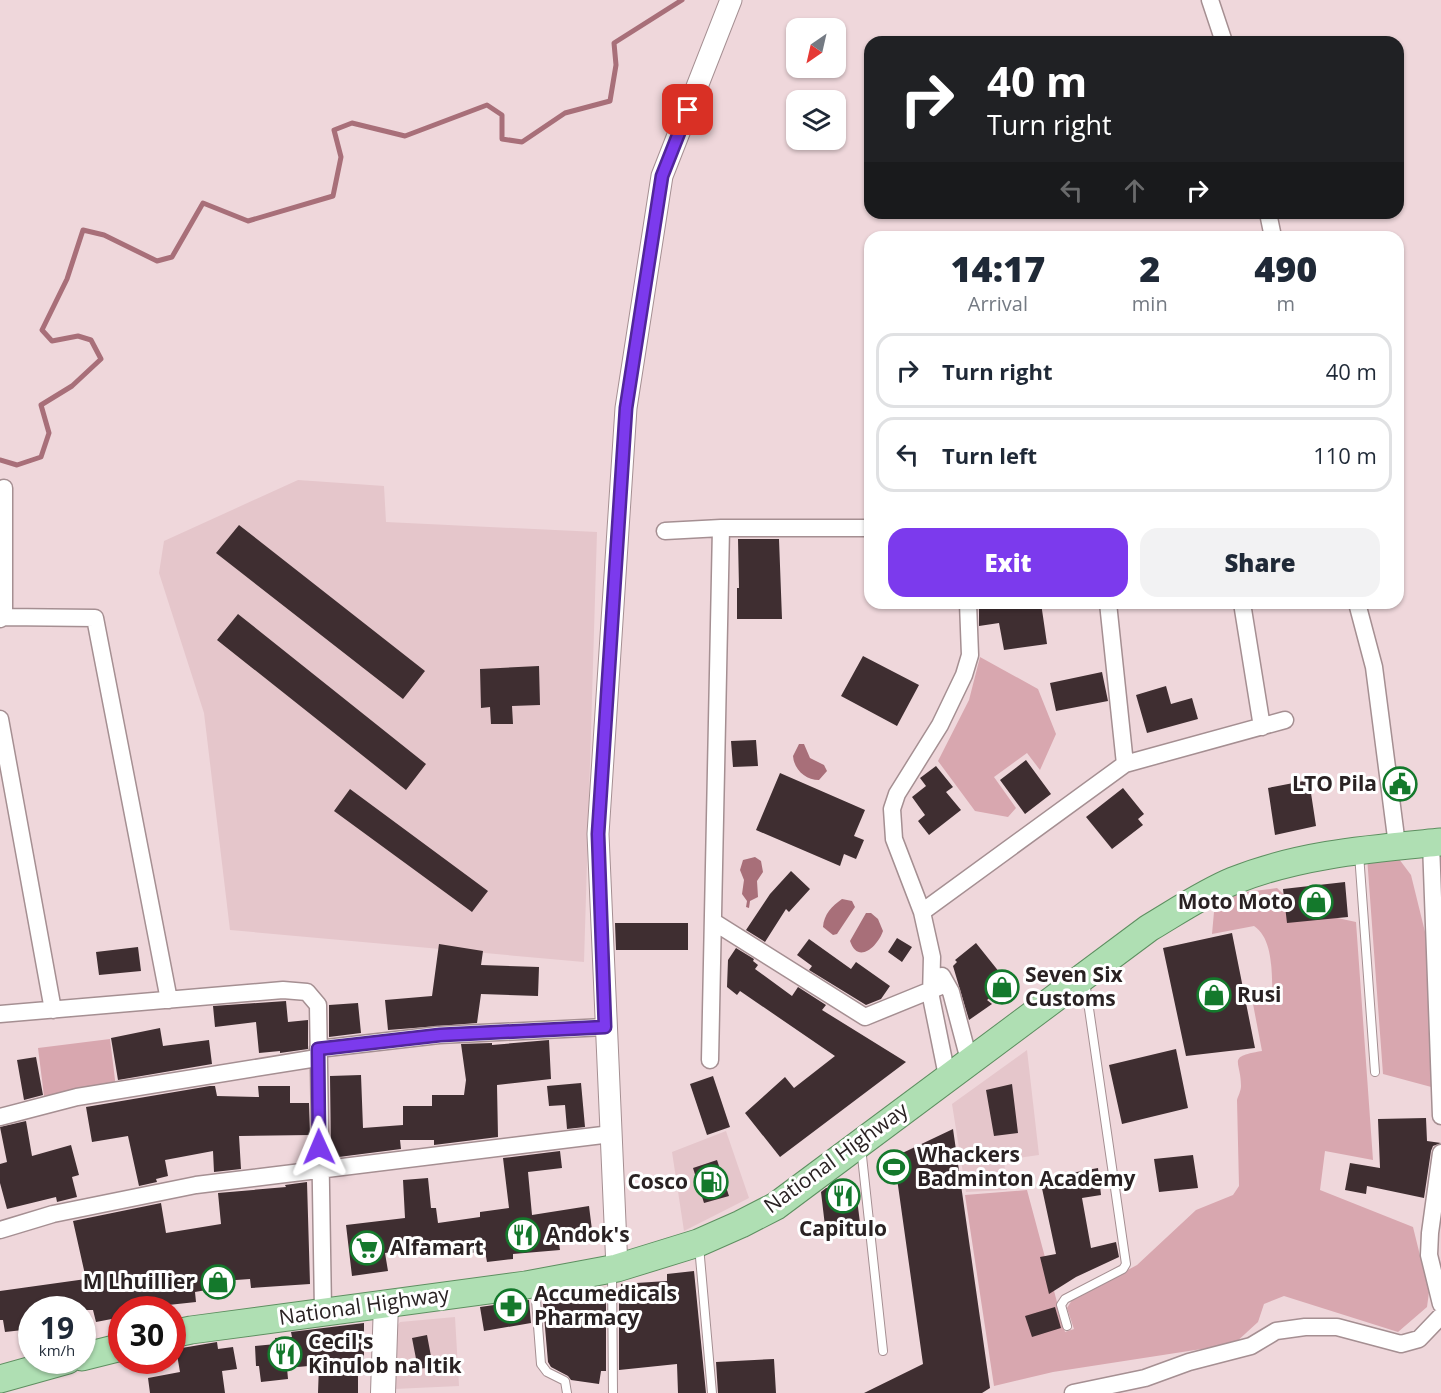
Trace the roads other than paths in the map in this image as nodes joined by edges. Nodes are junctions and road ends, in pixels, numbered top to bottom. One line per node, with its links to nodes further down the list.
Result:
1 (731, 0): 27 (street)
2 (1209, 0): 3 (street)
3 (1222, 36)
4 (4, 488): 12 (street)
5 (721, 528): 6 (street); 7 (street); 21 (street)
6 (864, 528)
7 (664, 531)
8 (968, 609): 20 (street)
9 (1109, 609): 16 (street)
10 (1243, 609): 15 (street)
11 (1359, 609): 18 (street)
12 (2, 618): 24 (street)
13 (0, 719): 25 (street)
14 (1285, 720): 15 (street)
15 (1262, 727): 16 (street)
16 (1125, 764): 20 (street)
17 (1436, 843): 18 (main road, National Highway); 33 (street)
18 (1397, 845): 19 (main road, National Highway)
19 (1359, 849): 22 (main road, National Highway); 31 (lane)
20 (922, 912): 23 (street)
21 (714, 922): 23 (street); 29 (street)
22 (1084, 977): 30 (main road, National Highway); 47 (lane)
23 (939, 986): 30 (street); 32 (street)
24 (169, 1000): 25 (street); 28 (street)
25 (53, 1010): 26 (street)
26 (0, 1014)
27 (605, 1027): 28 (street); 35 (street)
28 (317, 1053): 34 (street); 38 (street)
29 (710, 1060)
30 (969, 1060): 32 (main road, National Highway)
31 (1375, 1072)
32 (947, 1076): 36 (main road, National Highway)
33 (1441, 1116)
34 (0, 1117)
35 (611, 1134): 38 (street); 41 (street)
36 (860, 1144): 40 (main road, National Highway); 49 (lane)
37 (1441, 1153): 44 (street)
38 (320, 1169): 39 (street); 45 (street)
39 (0, 1230)
40 (699, 1243): 41 (main road, National Highway); 55 (lane)
41 (614, 1268): 42 (main road, National Highway); 54 (lane)
42 (535, 1283): 43 (main road, National Highway); 53 (lane)
43 (386, 1303): 45 (main road, National Highway); 52 (main road)
44 (1441, 1304)
45 (323, 1311): 48 (main road, National Highway)
46 (1441, 1316): 56 (street)
47 (1067, 1326)
48 (186, 1331)
49 (883, 1351)
50 (18, 1374): 51 (main road)
51 (0, 1379)
52 (383, 1393)
53 (567, 1393)
54 (613, 1393)
55 (712, 1393)
56 (1073, 1393)

